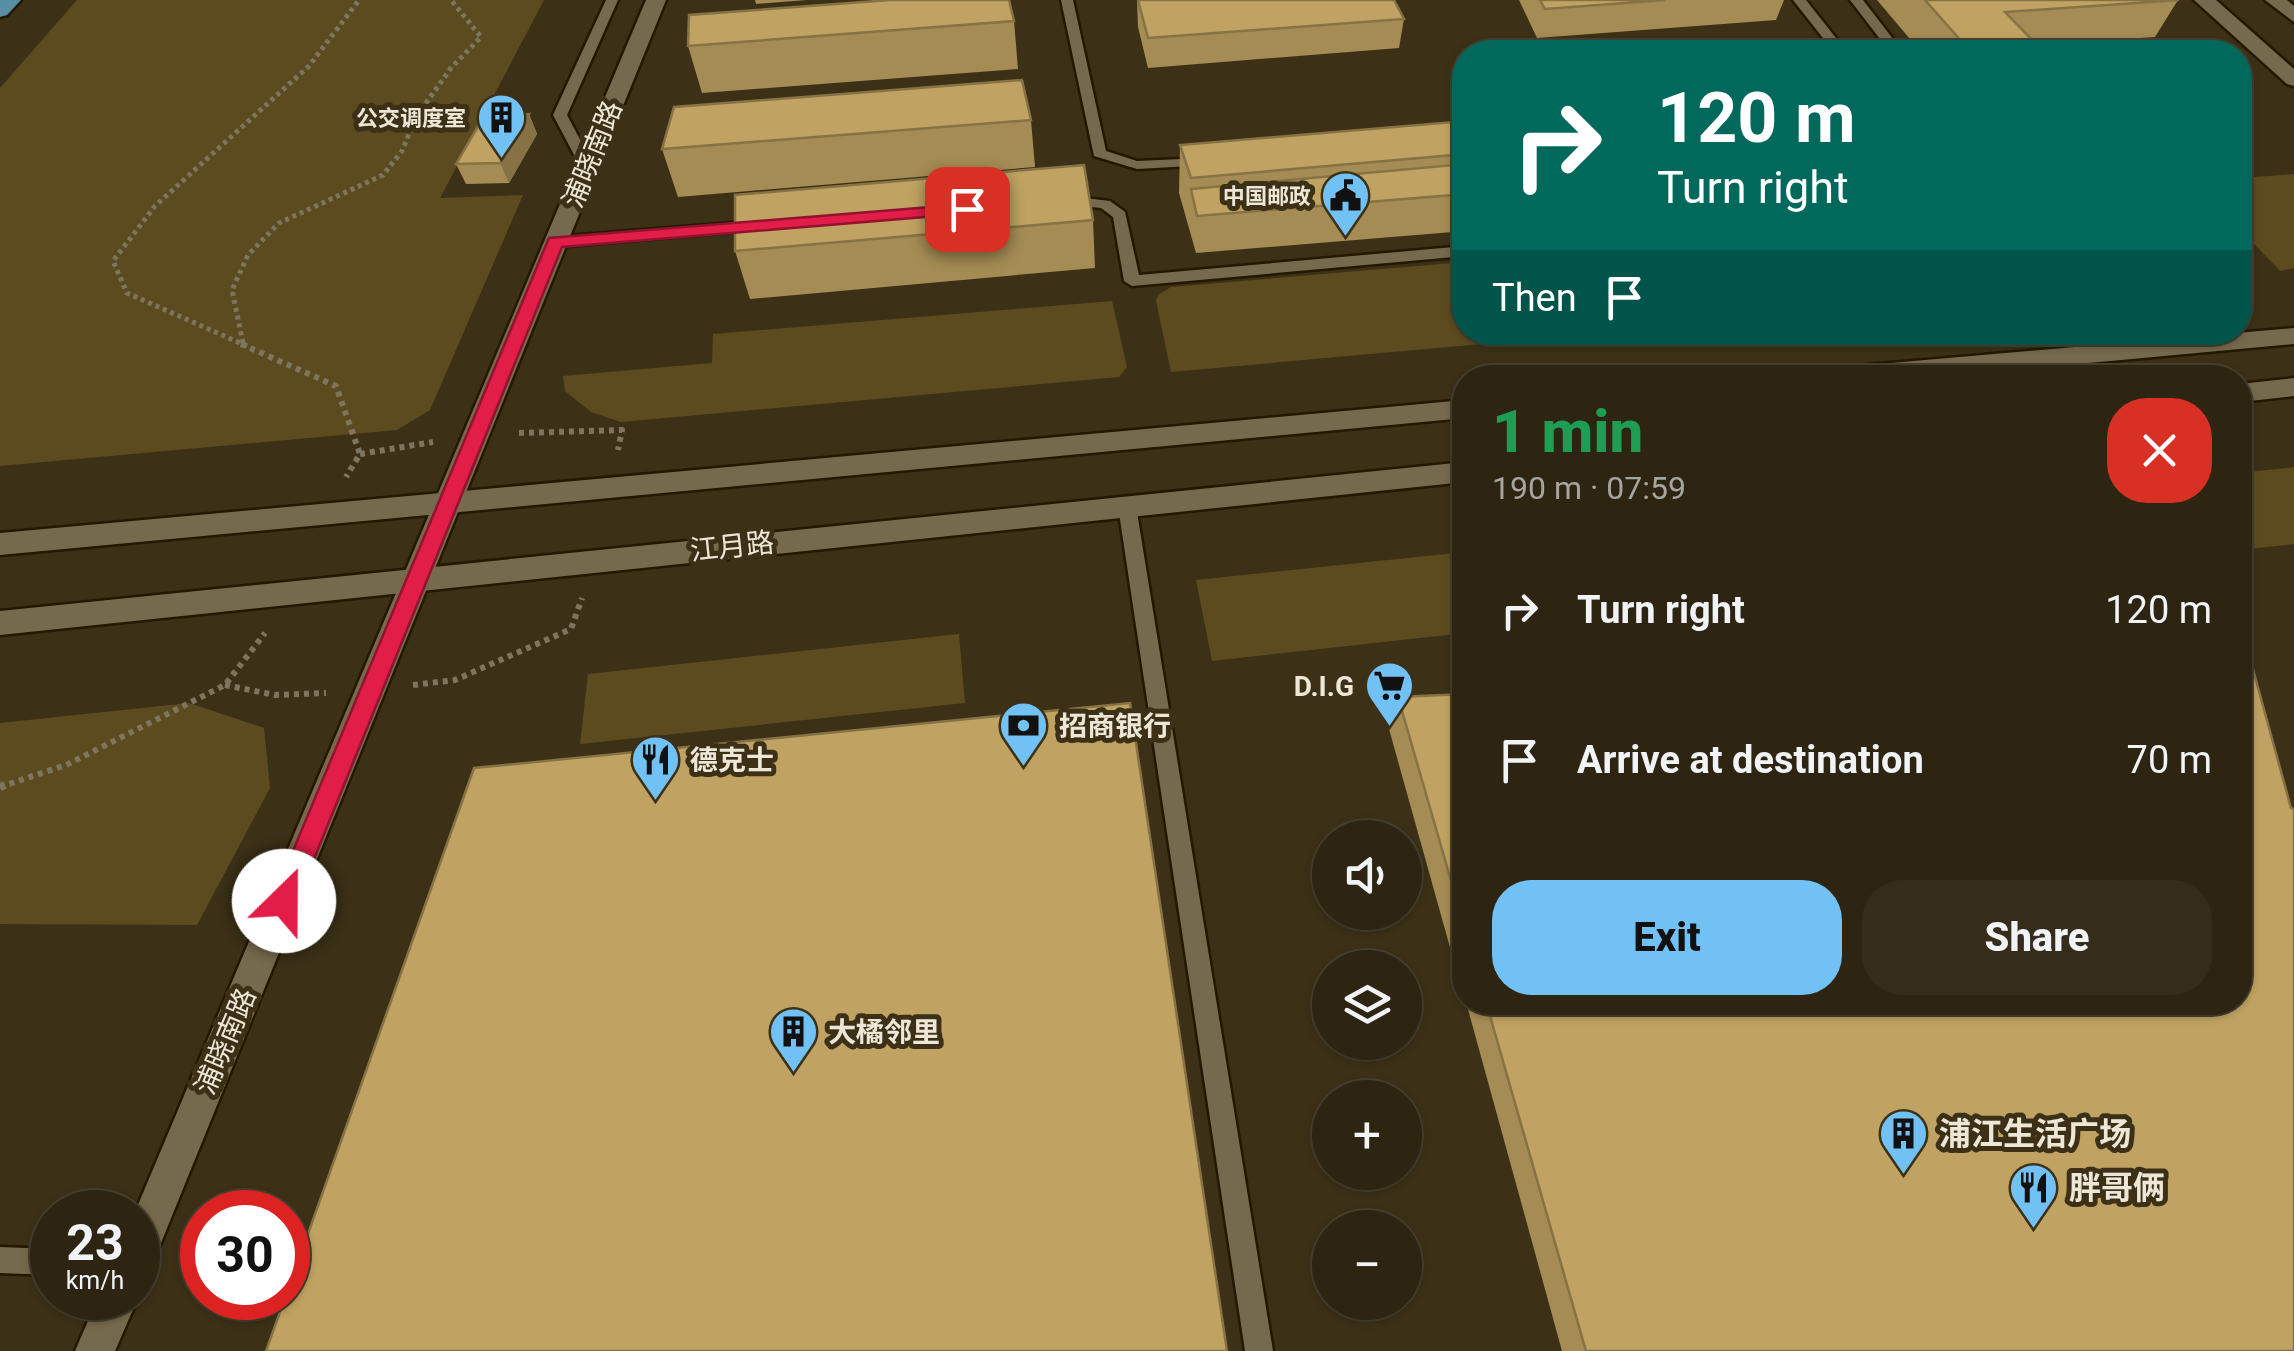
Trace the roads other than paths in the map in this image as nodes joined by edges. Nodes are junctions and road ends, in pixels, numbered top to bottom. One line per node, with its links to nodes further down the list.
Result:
1 (10, 0): 9 (main road)
2 (612, 0): 17 (lane)
3 (656, 0): 17 (street, 浦晓南路)
4 (1067, 0): 16 (lane)
5 (1799, 0): 11 (lane)
6 (1856, 0): 12 (lane)
7 (2204, 0): 13 (street)
8 (2275, 0): 10 (street)
9 (0, 11)
10 (2294, 16)
11 (1831, 40)
12 (1888, 40)
13 (2249, 40)
14 (2252, 43): 15 (street)
15 (2294, 80)
16 (1226, 160)
17 (587, 166): 20 (street, 浦晓南路)
18 (1040, 203): 21 (lane)
19 (769, 225): 20 (lane)
20 (556, 242): 30 (street, 浦晓南路)
21 (1452, 252)
22 (2294, 336): 23 (street)
23 (2252, 340)
24 (2193, 345): 25 (street)
25 (1968, 365)
26 (2294, 388): 27 (street)
27 (2252, 392)
28 (1452, 410): 30 (street)
29 (1452, 473): 31 (street, 江月路)
30 (448, 503): 32 (street); 33 (street, 浦晓南路)
31 (1127, 506): 33 (street, 江月路); 40 (lane)
32 (0, 544)
33 (420, 577): 34 (street, 江月路); 35 (street, 浦晓南路)
34 (0, 622)
35 (160, 1198)
36 (0, 1260): 37 (lane)
37 (30, 1261)
38 (109, 1320): 39 (street)
39 (96, 1351)
40 (1259, 1351)

